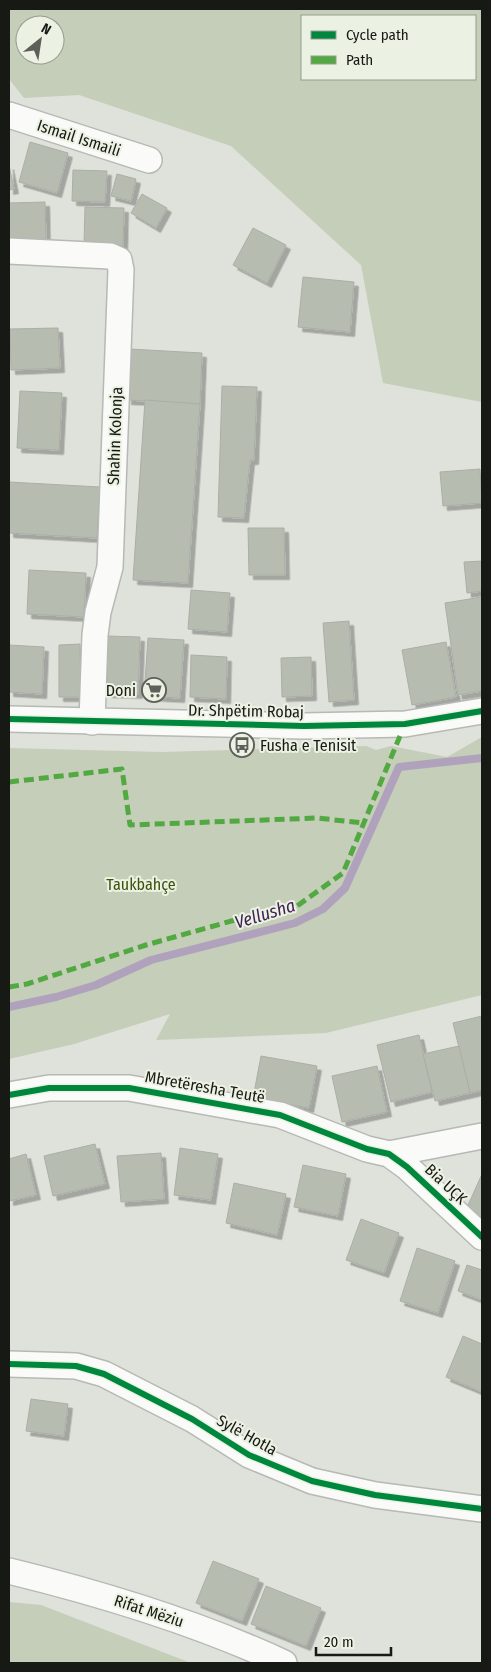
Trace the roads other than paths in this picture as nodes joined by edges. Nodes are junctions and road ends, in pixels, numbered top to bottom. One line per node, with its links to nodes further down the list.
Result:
1 (9, 115): 2 (street, Ismail Ismaili)
2 (149, 160)
3 (9, 251): 6 (street, Shahin Kolonja)
4 (482, 712): 6 (street, Dr. Shpëtim Robaj)
5 (9, 719): 6 (street, Dr. Shpëtim Robaj)
6 (92, 722)
7 (9, 1095): 9 (street, Mbretëresha Teutë)
8 (482, 1136): 9 (street)
9 (389, 1154): 10 (street, Bia UÇK)
10 (482, 1237)
11 (9, 1364): 12 (street, Sylë Hotla)
12 (482, 1509)
13 (9, 1571): 14 (street, Rifat Mëziu)
14 (284, 1663)

